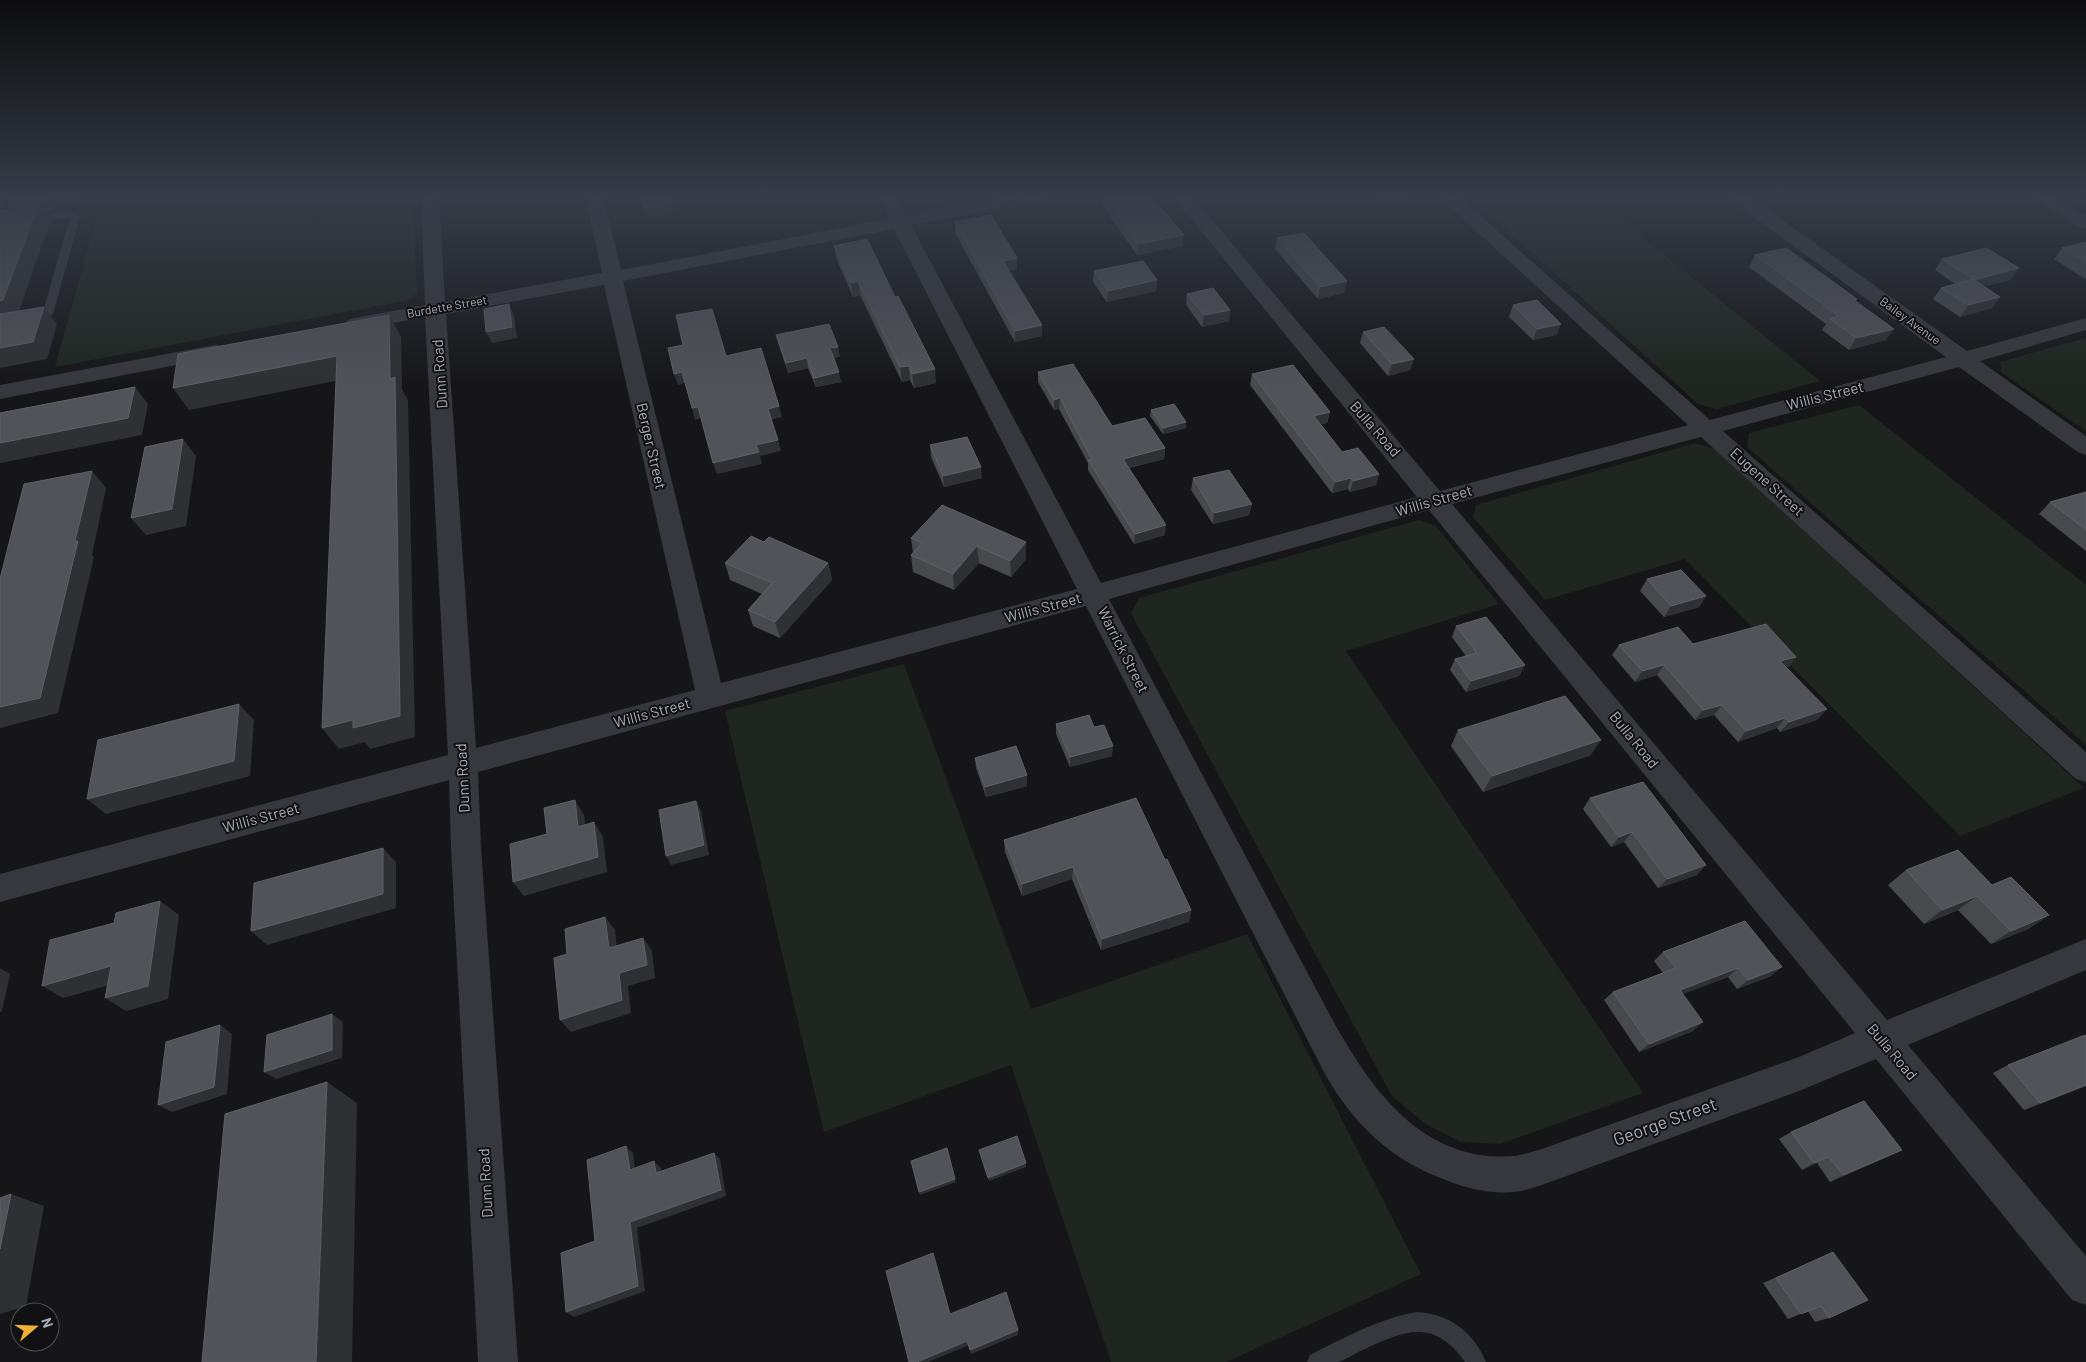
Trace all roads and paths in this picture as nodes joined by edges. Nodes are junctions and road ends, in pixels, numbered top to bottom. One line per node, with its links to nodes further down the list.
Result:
1 (63, 259): 12 (lane)
2 (433, 259): 10 (street, Dunn Road)
3 (609, 259): 9 (street, Berger Street)
4 (709, 259): 9 (street, Burdette Street)
5 (919, 259): 20 (street, Warrick Street)
6 (1234, 259): 19 (street, Bulla Road)
7 (1517, 259): 17 (street, Eugene Street)
8 (1823, 259): 15 (street, Bailey Avenue)
9 (613, 277): 10 (street, Burdette Street); 21 (street, Berger Street)
10 (436, 309): 13 (street, Burdette Street); 22 (street, Dunn Road)
11 (2086, 324): 15 (street, Willis Street)
12 (0, 325)
13 (340, 327)
14 (235, 347): 16 (street)
15 (1963, 359): 17 (street, Willis Street); 18 (street, Bailey Avenue)
16 (0, 392)
17 (1707, 428): 19 (street, Willis Street); 23 (street, Eugene Street)
18 (2086, 447)
19 (1435, 501): 20 (street, Willis Street); 27 (street, Bulla Road)
20 (1094, 594): 21 (street, Willis Street); 26 (street, Warrick Street)
21 (710, 697): 22 (street, Willis Street)
22 (463, 764): 24 (street, Willis Street); 29 (street, Dunn Road)
23 (2086, 770)
24 (0, 888)
25 (2086, 954): 27 (street, George Street)
26 (1303, 999): 27 (street, George Street)
27 (1881, 1039): 28 (street, Bulla Road)
28 (2086, 1286)
29 (498, 1362)
30 (1317, 1362): 31 (lane)
31 (1476, 1362)

